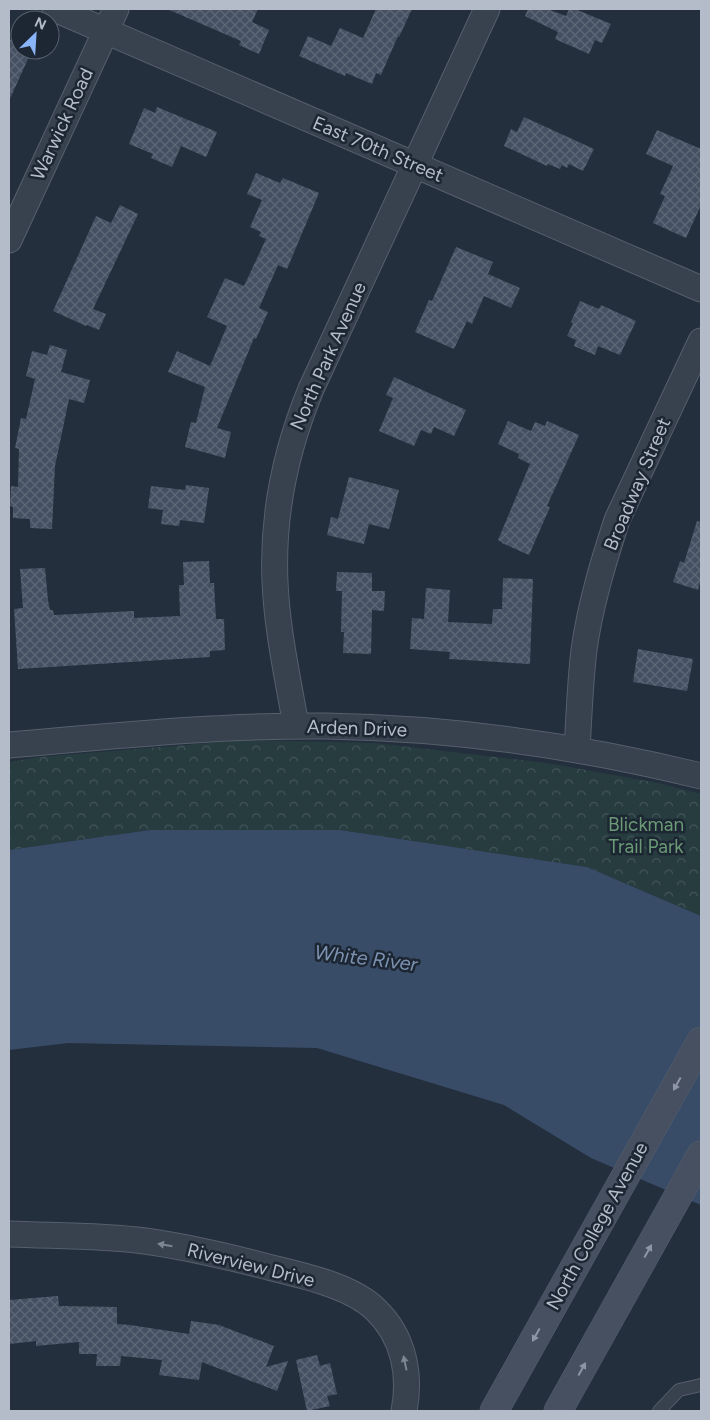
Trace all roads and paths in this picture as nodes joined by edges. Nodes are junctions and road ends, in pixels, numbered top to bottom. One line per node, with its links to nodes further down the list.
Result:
1 (55, 9): 4 (street, East 70th Street)
2 (116, 9): 4 (street, Warwick Road)
3 (487, 9): 5 (street, North Park Avenue)
4 (106, 31): 5 (street, East 70th Street); 6 (street, Warwick Road)
5 (415, 165): 7 (street, East 70th Street); 9 (street, North Park Avenue)
6 (9, 240)
7 (701, 289)
8 (701, 341): 11 (street, Broadway Street)
9 (296, 726): 10 (street, Arden Drive); 11 (street, Arden Drive)
10 (9, 745)
11 (577, 750): 12 (street, Arden Drive)
12 (701, 776)
13 (701, 1041): 18 (main road, North College Avenue, one-way to 18)
14 (701, 1155): 19 (main road, one-way to 14)
15 (9, 1234): 17 (street, Riverview Drive, one-way to 15)
16 (701, 1385): 20 (lane)
17 (404, 1411)
18 (494, 1411)
19 (558, 1411)
20 (659, 1411)

